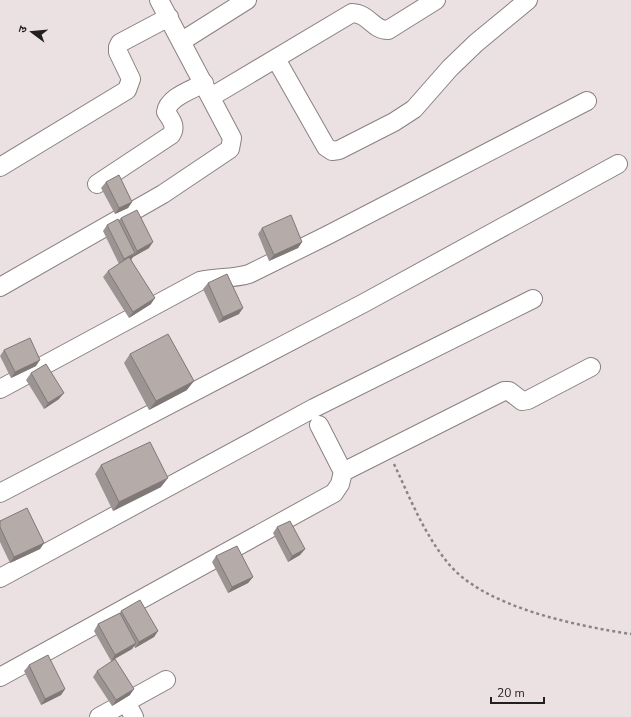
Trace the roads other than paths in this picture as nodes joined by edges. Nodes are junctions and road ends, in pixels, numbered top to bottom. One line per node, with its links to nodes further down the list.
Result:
1 (159, 0): 5 (street)
2 (248, 0): 6 (street)
3 (436, 0): 7 (street)
4 (528, 0): 7 (street)
5 (169, 17): 6 (street); 11 (street)
6 (182, 41): 8 (street)
7 (276, 59): 8 (street)
8 (208, 90): 12 (street); 13 (street)
9 (587, 101): 16 (street)
10 (618, 164): 19 (street)
11 (0, 167)
12 (97, 184)
13 (0, 287)
14 (533, 299): 20 (street)
15 (591, 367): 18 (street)
16 (0, 389)
17 (319, 425): 18 (street)
18 (343, 472): 21 (street)
19 (0, 493)
20 (0, 578)
21 (0, 677)
22 (166, 680): 23 (street)
23 (130, 710): 24 (street)
24 (99, 717)

